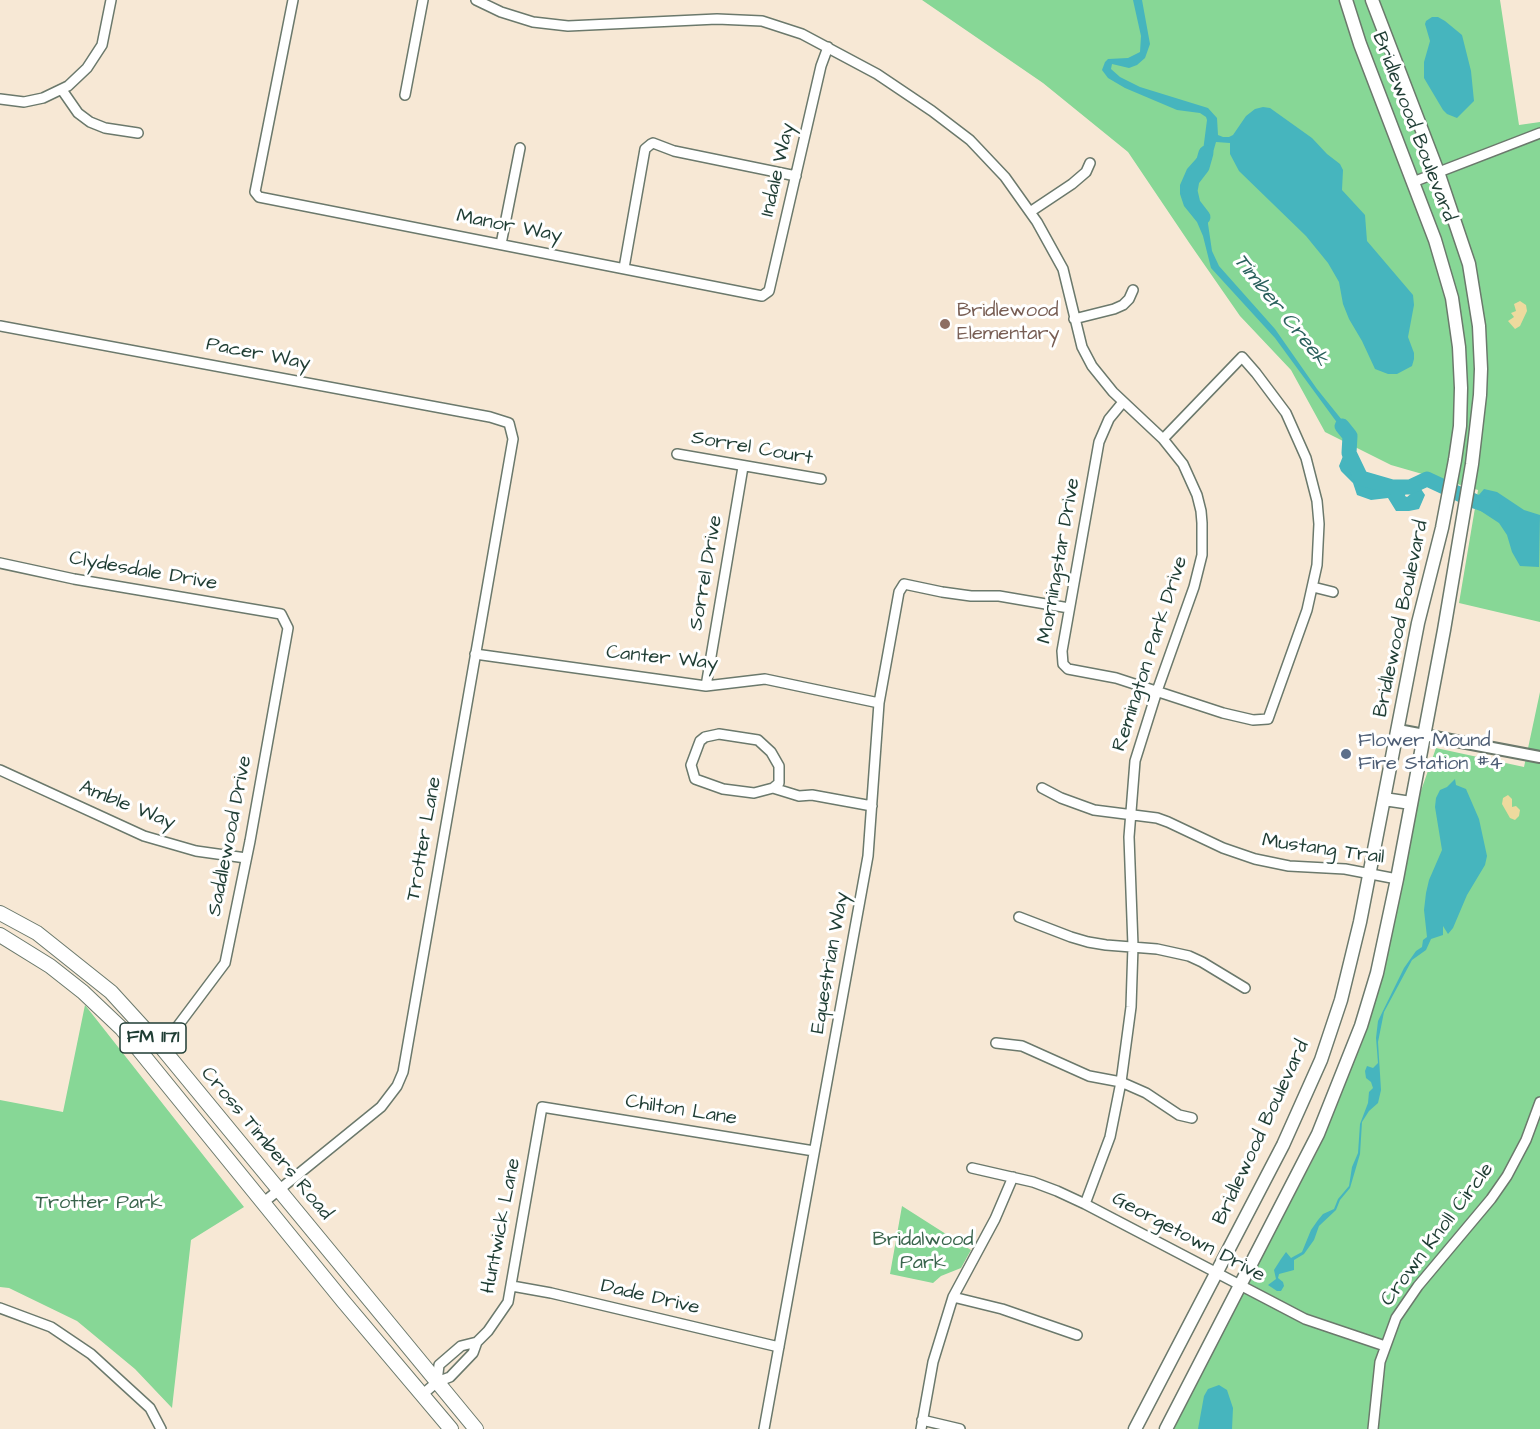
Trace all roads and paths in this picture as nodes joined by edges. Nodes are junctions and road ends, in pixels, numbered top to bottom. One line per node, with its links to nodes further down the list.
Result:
1 (111, 0): 8 (street)
2 (293, 0): 19 (street, Manor Way)
3 (423, 0): 9 (street)
4 (476, 0): 7 (street, Remington Park Drive)
5 (1346, 0): 17 (main road, Bridlewood Boulevard)
6 (1372, 0): 15 (main road, Bridlewood Boulevard)
7 (828, 46): 16 (street, Indale Way); 18 (street, Remington Park Drive)
8 (62, 90): 10 (street); 11 (street)
9 (405, 95)
10 (0, 99)
11 (138, 133)
12 (1540, 133): 15 (street)
13 (520, 148): 19 (street)
14 (1090, 163): 18 (street)
15 (1438, 172): 17 (street); 41 (main road, Bridlewood Boulevard)
16 (796, 176): 20 (street); 22 (street, Indale Way)
17 (1413, 182): 40 (main road, Bridlewood Boulevard)
18 (1030, 212): 23 (street, Remington Park Drive)
19 (501, 244): 20 (street, Manor Way)
20 (624, 268): 22 (street, Manor Way)
21 (1133, 290): 23 (street)
22 (758, 295)
23 (1074, 320): 25 (street, Remington Park Drive)
24 (0, 326): 26 (street, Pacer Way)
25 (1123, 402): 27 (street, Remington Park Drive); 34 (street, Morningstar Drive)
26 (509, 423): 36 (street, Trotter Lane)
27 (1163, 439): 32 (street); 38 (street, Remington Park Drive)
28 (677, 454): 29 (street, Sorrel Court)
29 (743, 467): 30 (street, Sorrel Court); 37 (street, Sorrel Drive)
30 (821, 479)
31 (0, 563): 35 (street, Clydesdale Drive)
32 (1313, 587): 33 (street); 38 (street, Morningstar Drive)
33 (1333, 592)
34 (1069, 608): 38 (street, Morningstar Drive); 39 (street, Equestrian Way)
35 (281, 614): 50 (street, Saddlewood Drive)
36 (475, 654): 37 (street, Canter Way); 67 (street, Trotter Lane)
37 (706, 686): 39 (street, Canter Way)
38 (1157, 691): 49 (street, Remington Park Drive)
39 (879, 703): 48 (street, Equestrian Way)
40 (1398, 730): 41 (street); 46 (main road, Bridlewood Boulevard)
41 (1425, 735): 42 (street); 47 (main road, Bridlewood Boulevard)
42 (1540, 757)
43 (0, 770): 50 (street, Amble Way)
44 (773, 788): 44 (street); 48 (street)
45 (1041, 788): 49 (street, Mustang Trail)
46 (1384, 799): 47 (main road); 51 (main road, Bridlewood Boulevard)
47 (1411, 803): 52 (main road, Bridlewood Boulevard)
48 (872, 806): 64 (street, Equestrian Way)
49 (1130, 815): 51 (street, Mustang Trail); 56 (street, Remington Park Drive)
50 (246, 858): 58 (street, Saddlewood Drive)
51 (1371, 873): 52 (street, Mustang Trail); 70 (main road, Bridlewood Boulevard)
52 (1397, 879): 72 (main road, Bridlewood Boulevard)
53 (0, 913): 58 (main road, Cross Timbers Road / FM 1171)
54 (1019, 917): 56 (street)
55 (0, 935): 68 (main road, Cross Timbers Road / FM 1171)
56 (1133, 946): 57 (street); 60 (street, Remington Park Drive)
57 (1245, 988)
58 (158, 1043): 67 (main road, Cross Timbers Road / FM 1171)
59 (996, 1043): 60 (street)
60 (1121, 1083): 63 (street); 69 (street, Remington Park Drive)
61 (1540, 1102): 77 (street, Crown Knoll Circle)
62 (542, 1107): 64 (street, Chilton Lane); 71 (street, Huntwick Lane)
63 (1192, 1118)
64 (814, 1151): 78 (street, Equestrian Way)
65 (972, 1168): 66 (street, Georgetown Drive)
66 (1013, 1177): 69 (street, Georgetown Drive); 73 (street)
67 (279, 1190): 68 (street, Trotter Lane); 79 (main road, Cross Timbers Road / FM 1171)
68 (264, 1202): 80 (main road, Cross Timbers Road / FM 1171)
69 (1085, 1204): 70 (street, Georgetown Drive)
70 (1216, 1274): 72 (street, Georgetown Drive); 87 (main road, Bridlewood Boulevard)
71 (512, 1286): 76 (street, Huntwick Lane); 78 (street, Dade Drive)
72 (1240, 1286): 77 (street, Georgetown Drive); 88 (main road, Bridlewood Boulevard)
73 (953, 1297): 75 (street); 81 (street)
74 (0, 1308): 82 (street)
75 (1077, 1335)
76 (477, 1342): 79 (street, Huntwick Lane); 79 (street, Huntwick Lane)
77 (1385, 1346): 89 (street, Crown Knoll Circle)
78 (779, 1347): 85 (street, Equestrian Way)
79 (437, 1382): 80 (street, Huntwick Lane); 84 (main road, Cross Timbers Road / FM 1171)
80 (423, 1394): 83 (main road, Cross Timbers Road / FM 1171)
81 (921, 1425): 86 (street)
82 (161, 1429)
83 (451, 1429)
84 (476, 1429)
85 (764, 1429)
86 (960, 1429)
87 (1135, 1429)
88 (1166, 1429)
89 (1373, 1429)

